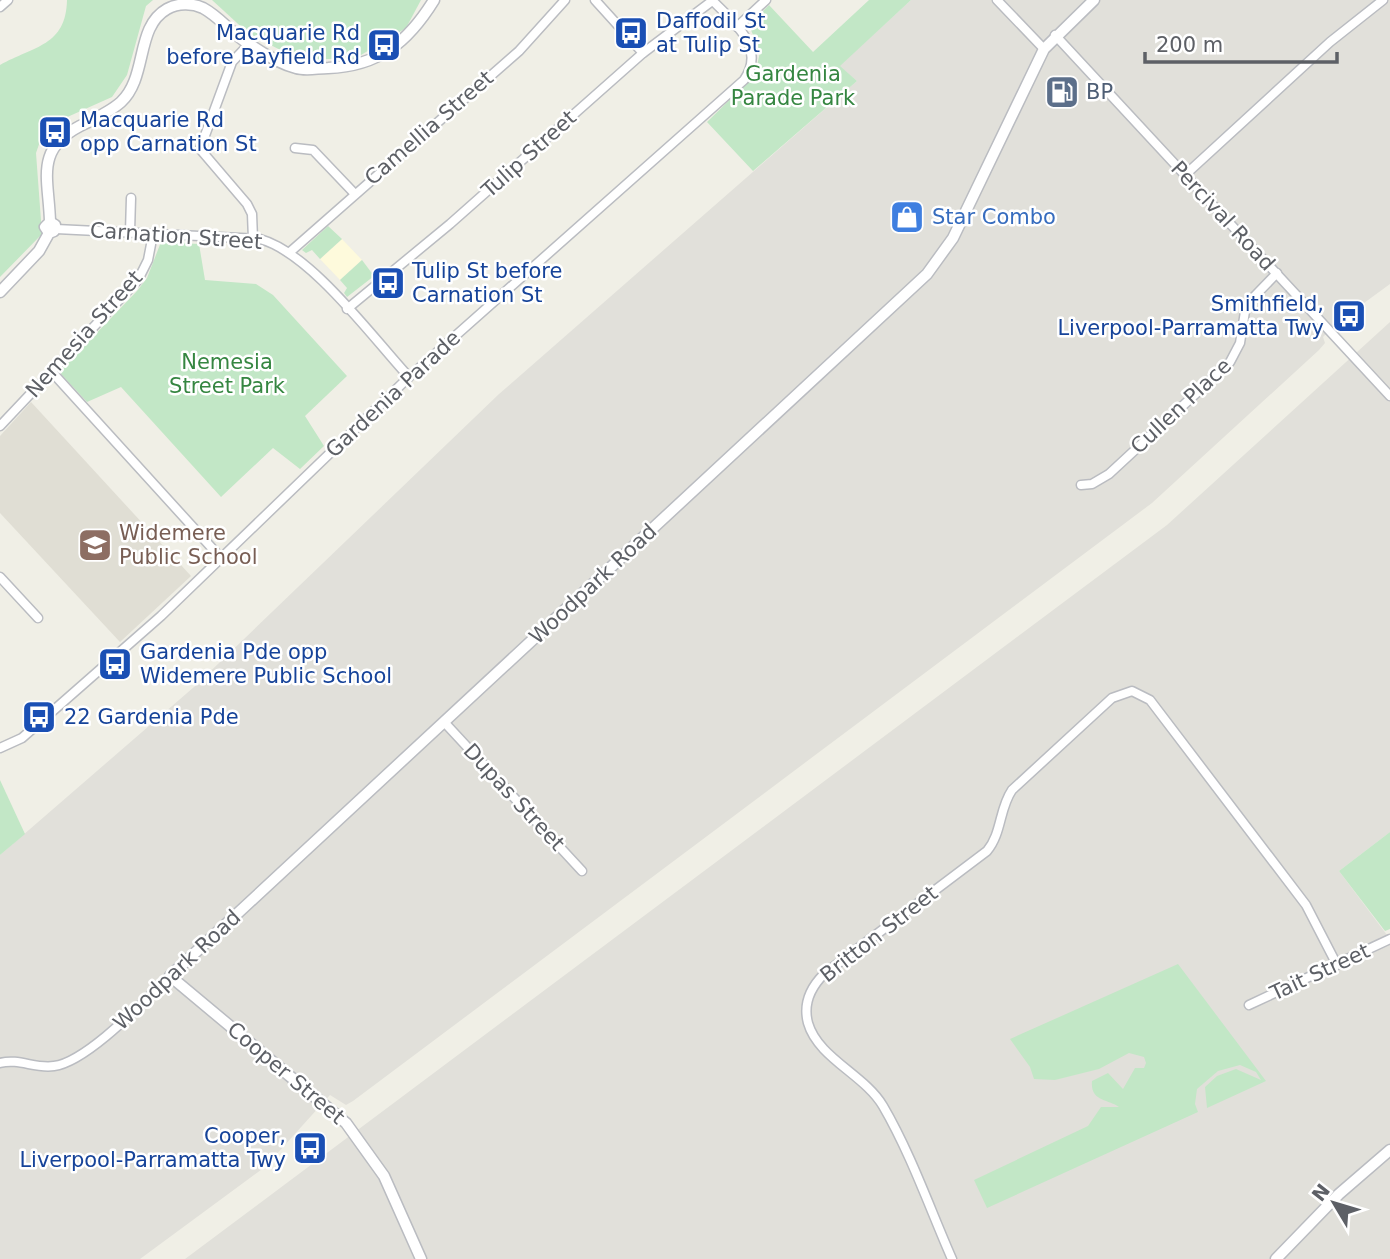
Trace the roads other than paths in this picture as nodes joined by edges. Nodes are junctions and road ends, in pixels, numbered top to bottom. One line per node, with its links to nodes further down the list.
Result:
1 (8, 0): 10 (street)
2 (434, 0): 13 (street)
3 (565, 0): 18 (street, Camellia Street)
4 (595, 0): 15 (street)
5 (712, 0): 11 (street, Gardenia Parade); 15 (street, Tulip Street)
6 (766, 0): 11 (street)
7 (998, 0): 14 (street)
8 (1094, 0): 12 (street, Woodpark Road)
9 (1383, 0): 17 (street)
10 (0, 7)
11 (737, 27): 29 (street, Gardenia Parade)
12 (1055, 36): 14 (street, Woodpark Road); 17 (street, Percival Road)
13 (249, 44): 20 (street); 23 (street)
14 (1044, 49): 36 (street, Woodpark Road)
15 (643, 53): 27 (street, Tulip Street)
16 (295, 148): 18 (street)
17 (1185, 175): 25 (street, Percival Road)
18 (354, 193): 24 (street, Camellia Street)
19 (131, 198): 21 (street)
20 (52, 228): 21 (street, Carnation Street); 26 (street)
21 (130, 232): 22 (street, Carnation Street)
22 (153, 234): 23 (street, Carnation Street); 28 (street, Nemesia Street)
23 (253, 239): 24 (street, Carnation Street)
24 (290, 252): 27 (street, Carnation Street)
25 (1277, 274): 30 (street, Percival Road); 32 (street, Cullen Place)
26 (0, 292)
27 (347, 309): 29 (street, Carnation Street)
28 (51, 371): 31 (street, Nemesia Street); 33 (street)
29 (409, 377): 33 (street, Gardenia Parade)
30 (1390, 396)
31 (0, 426)
32 (1081, 485)
33 (221, 558): 37 (street, Gardenia Parade)
34 (0, 577): 35 (street)
35 (37, 618)
36 (445, 723): 38 (street, Dupas Street); 41 (street, Woodpark Road)
37 (0, 748)
38 (582, 871)
39 (1390, 939): 40 (street, Tait Street)
40 (1337, 965): 42 (street, Tait Street); 46 (street, Britton Street)
41 (170, 976): 43 (street, Woodpark Road); 45 (street, Cooper Street)
42 (1249, 1005)
43 (0, 1063)
44 (1390, 1150): 47 (street)
45 (421, 1259)
46 (952, 1259)
47 (1276, 1259)

